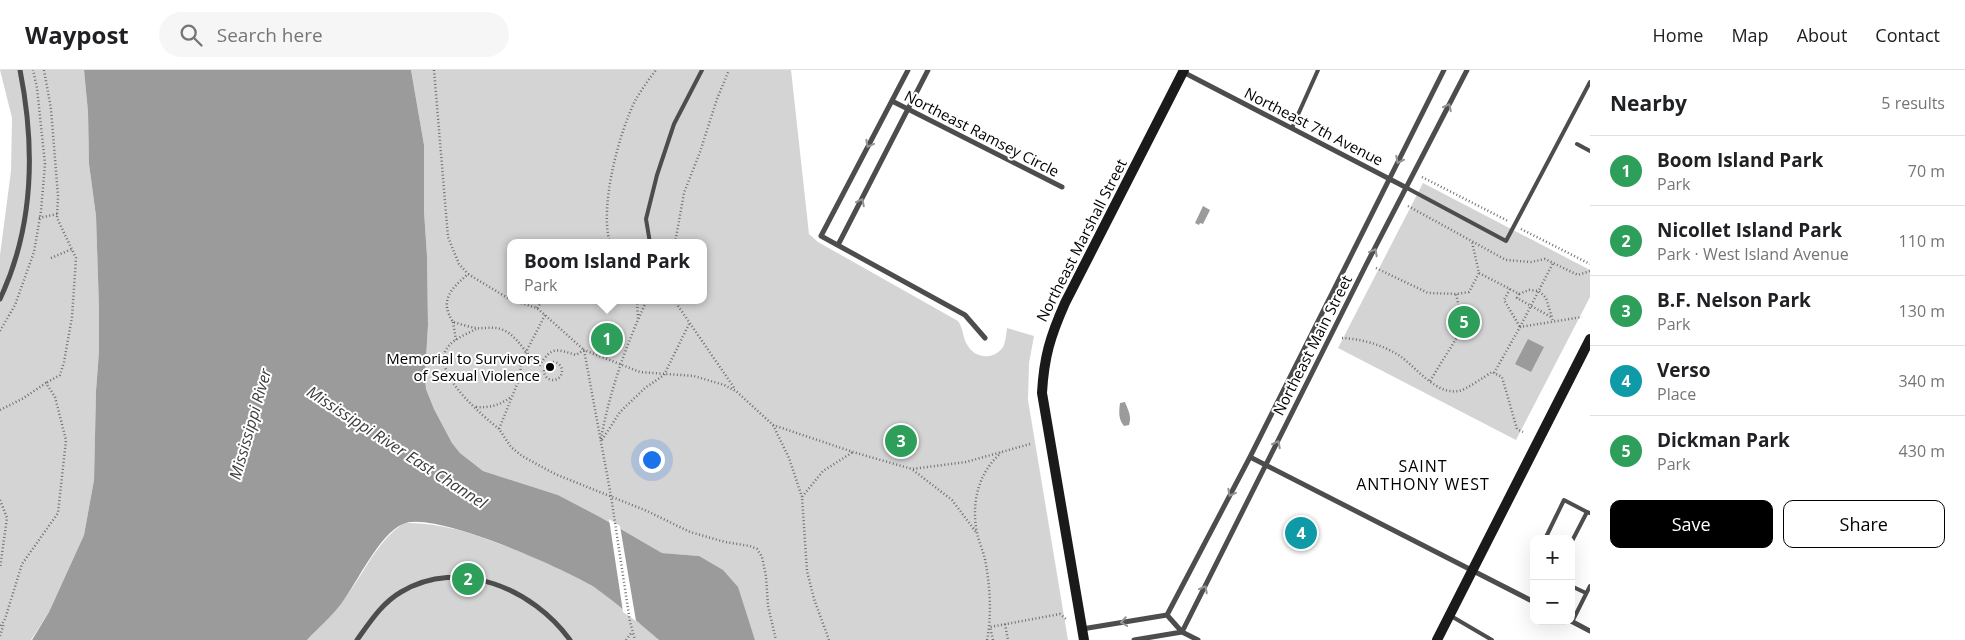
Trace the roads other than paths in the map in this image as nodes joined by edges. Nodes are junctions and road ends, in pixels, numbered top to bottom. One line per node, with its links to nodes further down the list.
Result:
1 (20, 70): 20 (street)
2 (702, 70): 18 (lane)
3 (908, 70): 10 (street)
4 (928, 70): 11 (street)
5 (1318, 70): 12 (lane)
6 (1444, 70): 15 (street, Northeast Main Street, one-way to 15)
7 (1467, 70): 17 (street, Northeast Main Street, one-way to 7)
8 (1184, 71): 12 (street, Northeast 7th Avenue); 37 (street, Northeast Marshall Street)
9 (1590, 82): 17 (lane)
10 (892, 101): 11 (street, Northeast Ramsey Circle); 19 (street, one-way to 19)
11 (908, 109): 16 (street, Northeast Ramsey Circle); 19 (street, one-way to 11)
12 (1292, 128): 15 (street, Northeast 7th Avenue)
13 (1577, 144): 14 (lane)
14 (1590, 151)
15 (1390, 178): 17 (street, Northeast 7th Avenue); 23 (street, Northeast Main Street)
16 (1062, 186)
17 (1407, 188): 24 (street, Northeast Main Street, one-way to 17)
18 (649, 239)
19 (838, 245): 21 (street)
20 (0, 299)
21 (986, 338)
22 (1590, 339): 28 (street)
23 (1250, 457): 24 (street); 34 (street, Northeast Main Street, one-way to 34)
24 (1266, 465): 28 (street); 39 (street, Northeast Main Street, one-way to 24)
25 (1589, 512): 26 (lane); 27 (lane)
26 (1547, 535)
27 (1575, 536)
28 (1472, 571): 32 (street); 35 (street)
29 (1590, 586): 31 (lane)
30 (1575, 588): 31 (lane)
31 (1586, 593): 33 (lane)
32 (1530, 600)
33 (1575, 614)
34 (1167, 615): 37 (street, one-way to 37); 39 (street)
35 (1449, 615): 45 (street); 46 (lane)
36 (1575, 624): 38 (street)
37 (1082, 629): 42 (street, Northeast Marshall Street)
38 (1590, 631)
39 (1182, 632): 43 (street); 44 (street)
40 (358, 640): 41 (street)
41 (570, 640)
42 (1084, 640)
43 (1134, 640)
44 (1198, 640)
45 (1437, 640)
46 (1492, 640)

